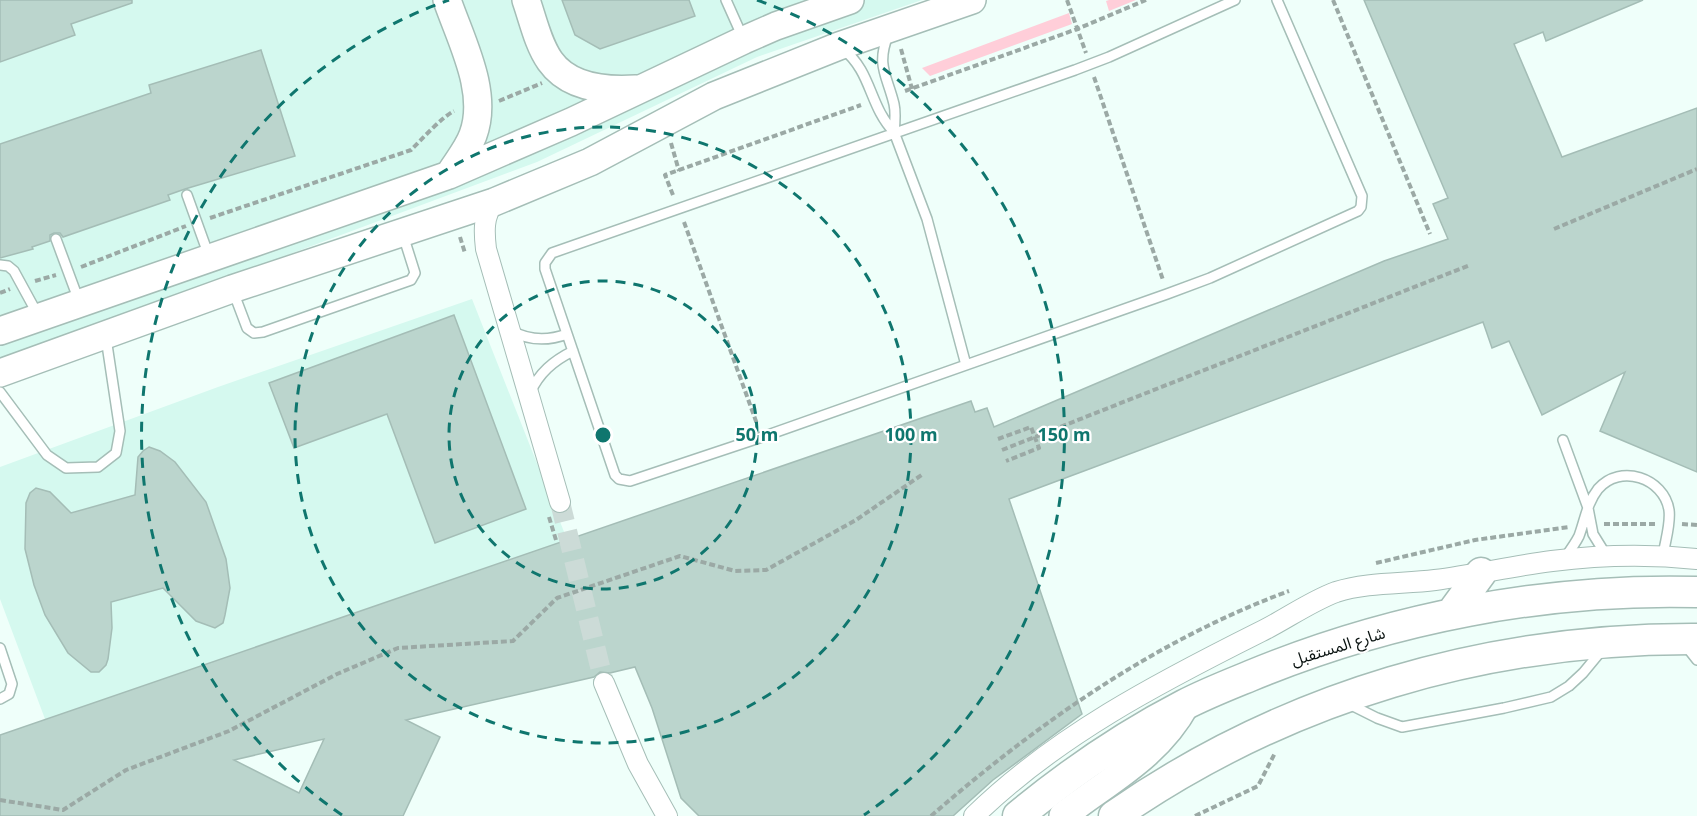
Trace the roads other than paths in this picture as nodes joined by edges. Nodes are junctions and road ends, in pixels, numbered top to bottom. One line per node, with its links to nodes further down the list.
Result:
1 (447, 0): 13 (street)
2 (526, 0): 11 (street)
3 (726, 0): 9 (lane)
4 (972, 0): 8 (street)
5 (1235, 0): 12 (lane)
6 (1277, 0): 28 (lane)
7 (844, 1): 9 (street)
8 (894, 26): 10 (street); 12 (lane)
9 (744, 40): 11 (street)
10 (839, 46): 12 (lane); 15 (street)
11 (640, 89): 13 (street)
12 (894, 132): 26 (lane); 28 (lane)
13 (449, 175): 18 (street)
14 (187, 195): 18 (lane)
15 (494, 202): 16 (street); 23 (street)
16 (402, 234): 20 (street); 20 (lane)
17 (56, 239): 21 (lane)
18 (210, 258): 21 (street)
19 (0, 265): 22 (lane)
20 (232, 289): 25 (street)
21 (80, 303): 22 (street)
22 (39, 317): 24 (street)
23 (510, 330): 26 (lane); 31 (street)
24 (0, 331)
25 (105, 334): 29 (street); 30 (lane)
26 (567, 334): 27 (lane)
27 (573, 351): 28 (lane); 31 (lane)
28 (966, 365)
29 (0, 373)
30 (0, 392)
31 (529, 395): 33 (street)
32 (1563, 440): 34 (lane)
33 (560, 502)
34 (1588, 508): 35 (lane); 36 (lane); 38 (lane)
35 (1663, 556): 36 (street); 37 (street)
36 (1608, 557): 38 (street)
37 (1697, 559)
38 (1563, 560): 39 (street)
39 (1481, 573): 41 (main road); 50 (street)
40 (1697, 592): 41 (main road, شارع المستقبل)
41 (1451, 614): 48 (main road, شارع المستقبل)
42 (1609, 642): 43 (main road); 46 (main road); 46 (lane)
43 (1691, 646)
44 (0, 648): 47 (lane)
45 (604, 683): 49 (street)
46 (1339, 698): 53 (main road)
47 (0, 699)
48 (1186, 704): 51 (main road, شارع المستقبل); 52 (street)
49 (667, 816)
50 (974, 816)
51 (1018, 816)
52 (1063, 816)
53 (1114, 816)

